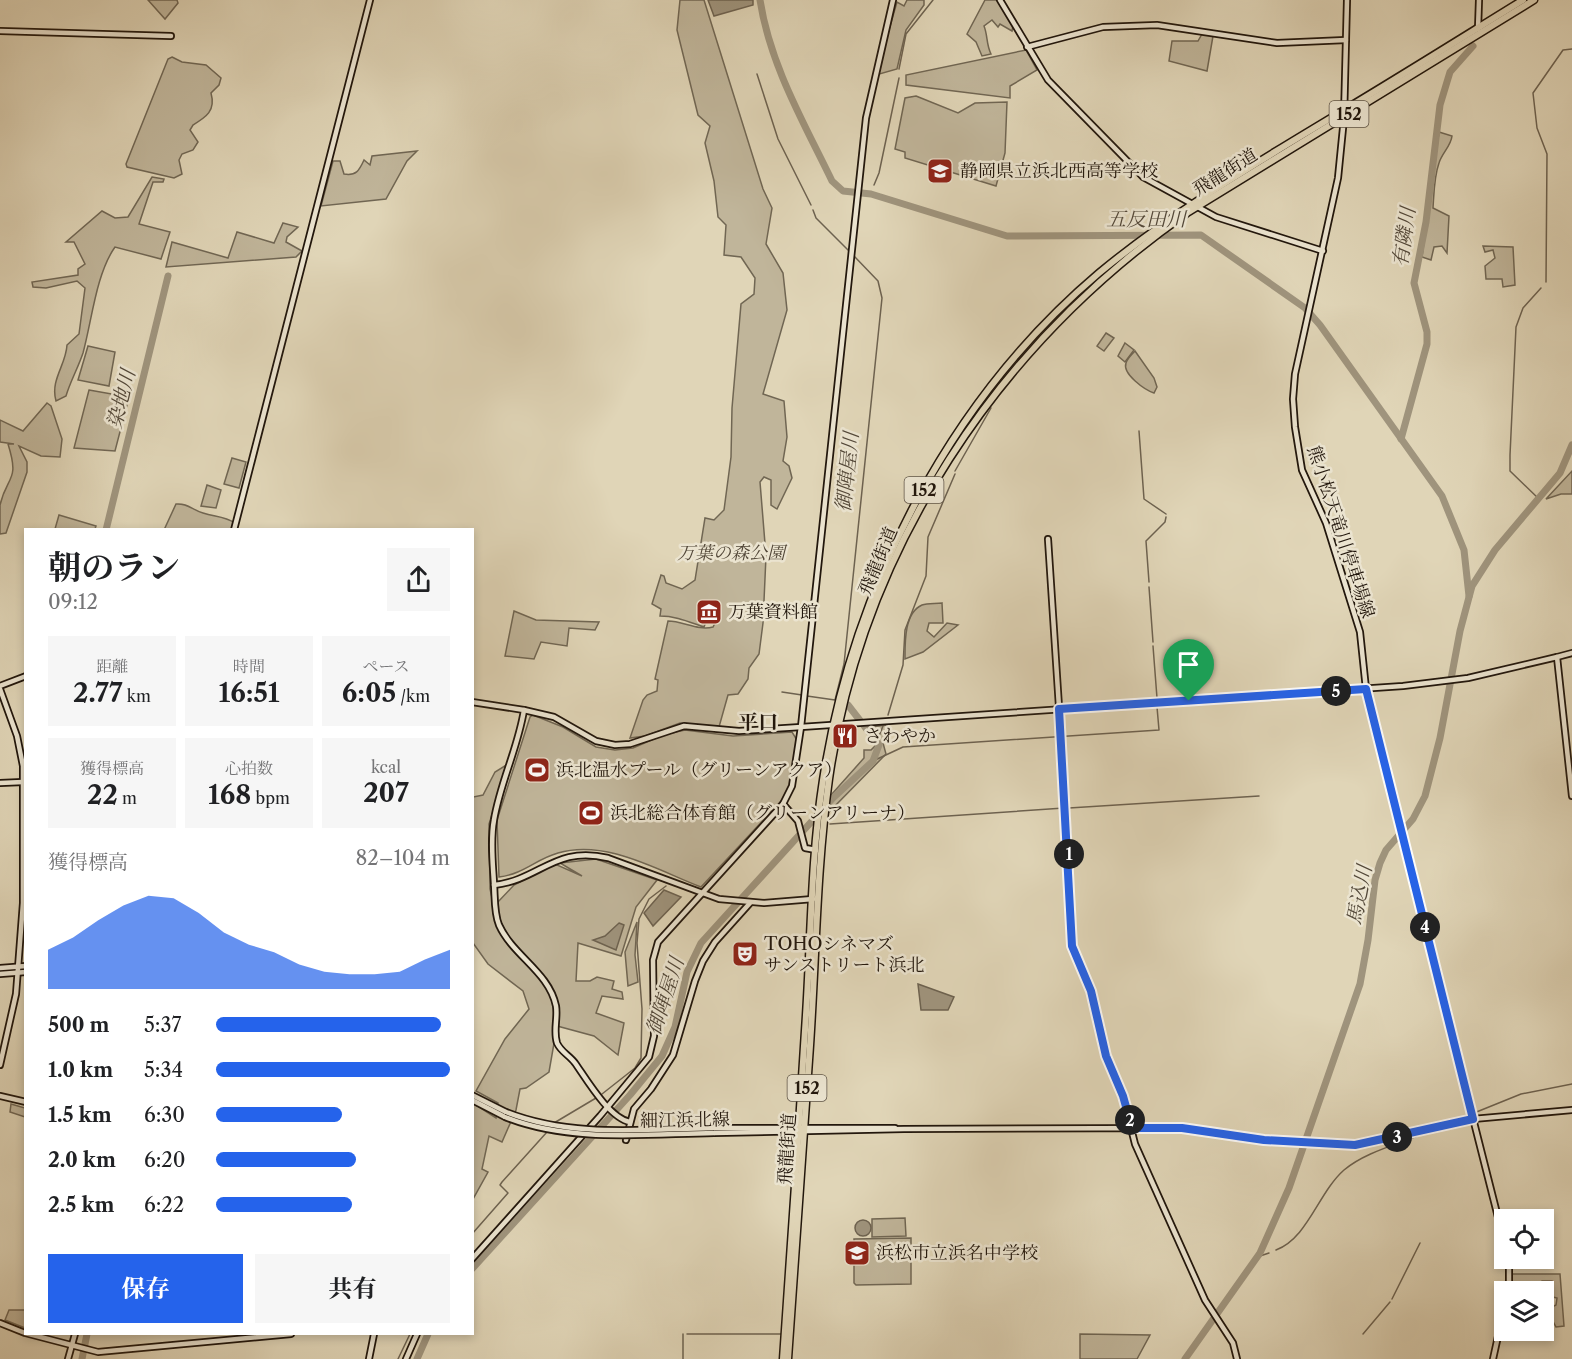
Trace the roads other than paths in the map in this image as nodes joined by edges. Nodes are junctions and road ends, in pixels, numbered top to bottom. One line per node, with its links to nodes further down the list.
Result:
1 (370, 0): 16 (street)
2 (893, 0): 27 (street)
3 (1000, 0): 12 (street)
4 (1347, 0): 11 (street, 熊小松天竜川停車場線)
5 (1479, 0): 8 (street)
6 (1523, 0): 8 (highway, 飛龍街道 / 152)
7 (1534, 0): 13 (highway, 飛龍街道 / 152)
8 (1478, 30): 13 (highway, 飛龍街道 / 152)
9 (0, 31): 10 (street)
10 (171, 36)
11 (1346, 40): 12 (street); 13 (street, 熊小松天竜川停車場線)
12 (1027, 47): 14 (street)
13 (1343, 114): 14 (highway, 飛龍街道 / 152); 15 (street, 熊小松天竜川停車場線)
14 (1194, 205): 15 (street); 26 (highway, 飛龍街道 / 152); 26 (highway, 飛龍街道 / 152)
15 (1323, 250): 22 (street, 熊小松天竜川停車場線)
16 (235, 528)
17 (1048, 539): 24 (street)
18 (1572, 653): 19 (street)
19 (1557, 657): 22 (street); 30 (street)
20 (24, 677): 21 (street)
21 (0, 688): 28 (street)
22 (1366, 689): 24 (street); 48 (street, 熊小松天竜川停車場線)
23 (474, 702): 25 (street)
24 (1059, 709): 26 (street); 50 (street)
25 (524, 710): 27 (street); 33 (street, 細江浜北線)
26 (836, 724): 27 (street); 32 (highway, 飛龍街道 / 152); 35 (highway, 飛龍街道 / 152)
27 (801, 728): 31 (street)
28 (23, 782): 29 (street); 37 (street)
29 (0, 783)
30 (1572, 796)
31 (783, 804): 32 (street); 34 (street)
32 (816, 850): 35 (highway, 飛龍街道 / 152)
33 (494, 885): 34 (street); 45 (street, 細江浜北線)
34 (701, 892): 36 (street); 45 (street)
35 (815, 898): 36 (street); 51 (highway, 飛龍街道 / 152)
36 (748, 903): 49 (street)
37 (21, 968): 38 (street); 39 (street); 40 (street)
38 (0, 969)
39 (0, 974)
40 (0, 1065)
41 (0, 1096): 44 (street)
42 (474, 1096): 47 (street, 細江浜北線)
43 (474, 1101): 47 (street, 細江浜北線)
44 (24, 1102)
45 (610, 1108): 49 (street, 細江浜北線); 54 (street)
46 (1572, 1110): 48 (street)
47 (506, 1114): 51 (street, 細江浜北線, bridge)
48 (1473, 1119): 50 (street, 細江浜北線); 53 (street, 熊小松天竜川停車場線)
49 (630, 1122): 52 (street)
50 (1132, 1128): 51 (street, 細江浜北線); 69 (street)
51 (801, 1129): 67 (highway, 飛龍街道 / 152); 68 (highway, 飛龍街道 / 152)
52 (626, 1140)
53 (1496, 1209)
54 (474, 1257)
55 (0, 1323): 56 (street)
56 (24, 1334)
57 (29, 1335): 63 (street)
58 (75, 1335): 63 (street)
59 (280, 1335): 63 (street)
60 (374, 1335): 65 (street)
61 (417, 1335): 66 (street)
62 (1497, 1341): 70 (street)
63 (73, 1346): 64 (street)
64 (69, 1359)
65 (369, 1359)
66 (406, 1359)
67 (783, 1359)
68 (788, 1359)
69 (1238, 1359)
70 (1493, 1359)

